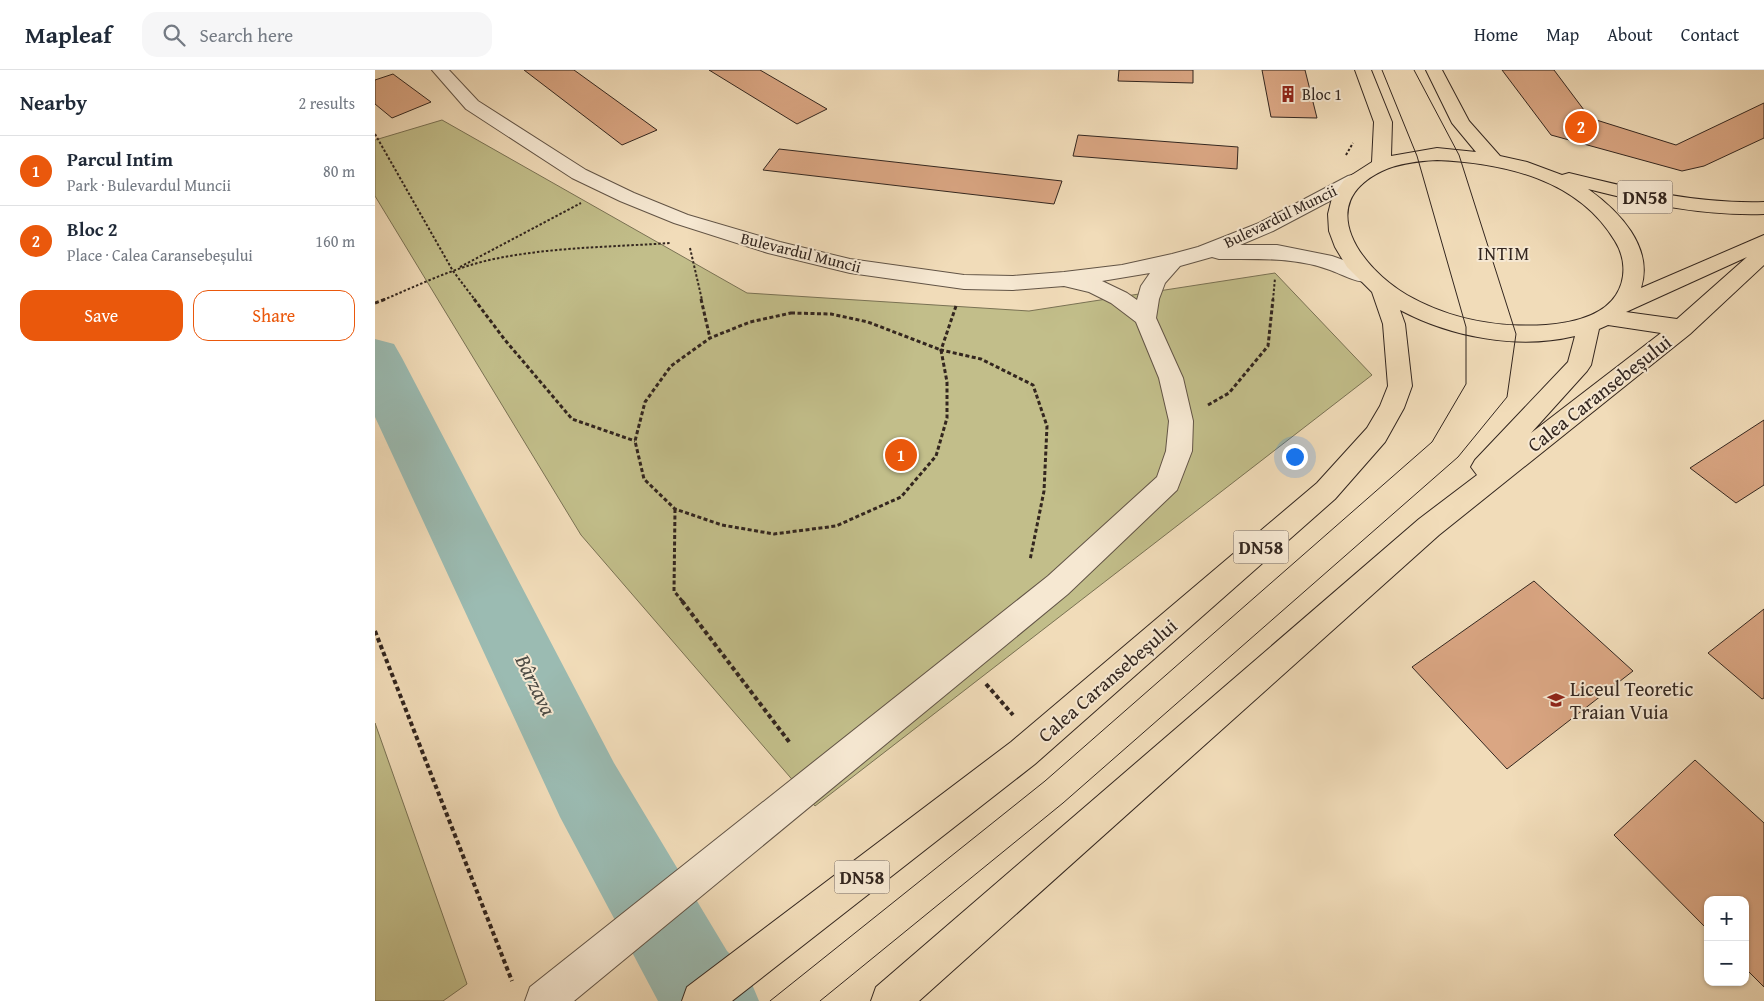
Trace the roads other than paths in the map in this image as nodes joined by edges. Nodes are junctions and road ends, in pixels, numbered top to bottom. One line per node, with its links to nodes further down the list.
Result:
1 (440, 70): 13 (street, Bulevardul Muncii)
2 (1363, 70): 5 (main road)
3 (1433, 70): 4 (main road)
4 (1493, 159): 5 (main road, DN58); 6 (main road, DN58)
5 (1381, 165): 7 (main road, DN58)
6 (1529, 168): 8 (main road, DN58); 15 (main road, Calea Caransebeșului)
7 (1355, 180): 10 (street, Bulevardul Muncii); 14 (main road, DN58)
8 (1764, 208)
9 (1764, 241): 15 (main road)
10 (1205, 252): 12 (street, Bulevardul Muncii); 14 (street, Bulevardul Muncii)
11 (1764, 253): 17 (main road, Calea Caransebeșului)
12 (1173, 261): 13 (street, Bulevardul Muncii); 16 (street)
13 (1064, 279): 16 (street)
14 (1374, 283): 15 (main road); 20 (main road, Calea Caransebeșului / DN58)
15 (1604, 316): 17 (main road); 18 (main road, Calea Caransebeșului)
16 (1145, 318): 19 (street)
17 (1682, 328): 18 (main road, Calea Caransebeșului)
18 (1429, 527): 21 (main road, Calea Caransebeșului)
19 (557, 990)
20 (701, 1001)
21 (890, 1001)

